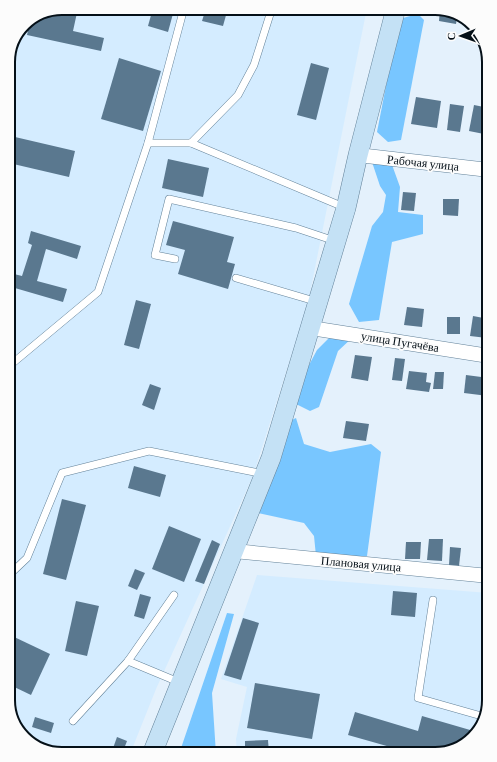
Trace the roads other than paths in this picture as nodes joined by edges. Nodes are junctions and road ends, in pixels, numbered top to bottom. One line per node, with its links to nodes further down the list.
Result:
1 (182, 15): 4 (lane)
2 (270, 15): 5 (lane)
3 (394, 15): 6 (street)
4 (148, 143): 5 (lane); 15 (lane)
5 (191, 143): 8 (lane)
6 (358, 156): 7 (street, Рабочая улица); 8 (street)
7 (482, 169)
8 (346, 208): 9 (street)
9 (336, 241): 10 (lane); 12 (street)
10 (175, 259)
11 (236, 278): 12 (lane)
12 (318, 302): 13 (street)
13 (311, 328): 14 (street, улица Пугачёва); 16 (street)
14 (482, 355)
15 (15, 361)
16 (265, 474): 17 (street); 18 (lane)
17 (234, 551): 19 (street, Плановая улица); 23 (street)
18 (15, 569)
19 (482, 575)
20 (174, 595): 22 (lane)
21 (433, 600): 24 (lane)
22 (128, 661): 23 (lane); 25 (lane)
23 (181, 683): 26 (street)
24 (479, 715)
25 (73, 721)
26 (155, 747)

